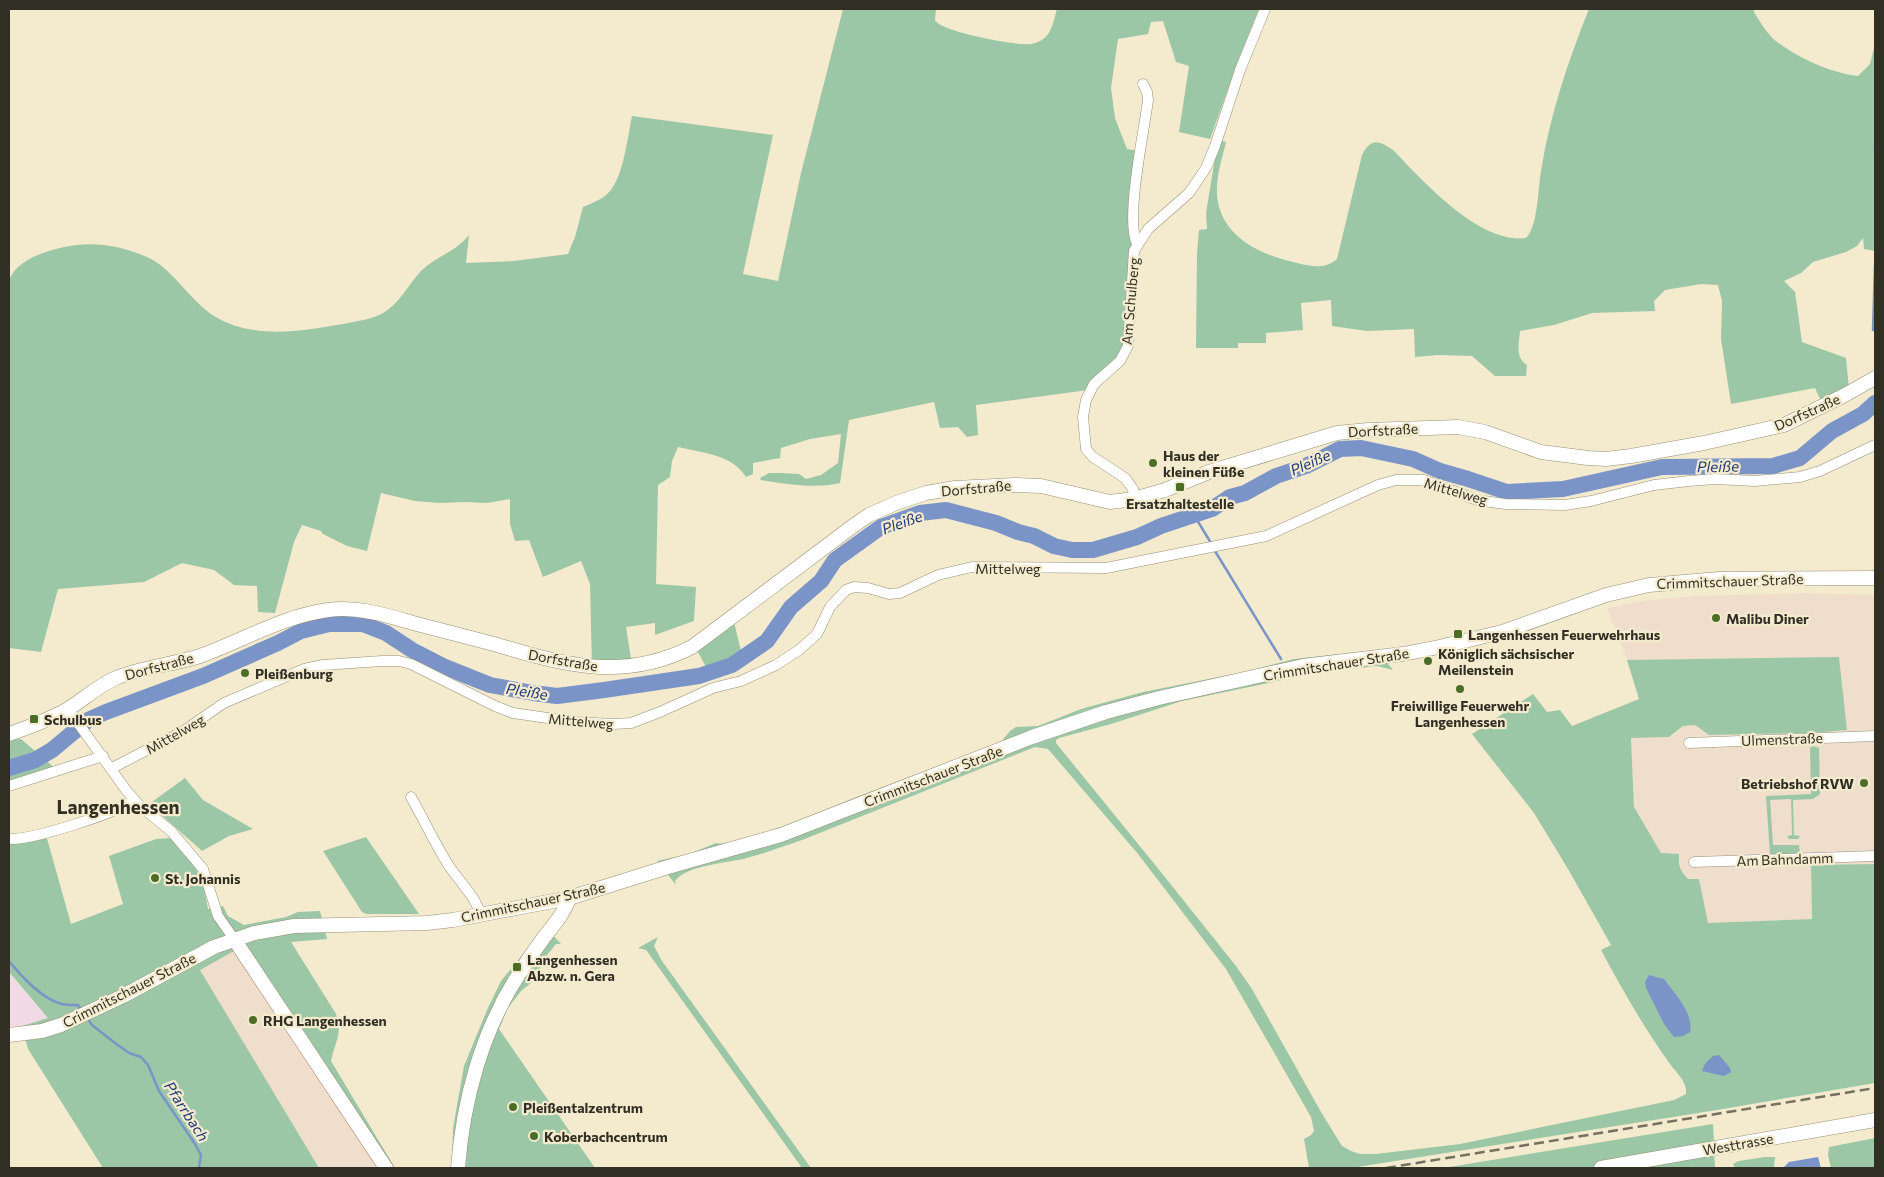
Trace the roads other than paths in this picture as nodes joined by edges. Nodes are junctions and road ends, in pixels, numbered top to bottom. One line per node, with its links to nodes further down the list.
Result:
1 (1265, 9): 3 (street, Am Schulberg)
2 (1143, 84): 3 (street, Am Schulberg)
3 (1138, 244): 6 (street, Am Schulberg)
4 (1875, 378): 6 (street, Dorfstraße)
5 (1875, 445): 13 (street, Mittelweg)
6 (1134, 499): 8 (street, Dorfstraße)
7 (1875, 578): 20 (street, Crimmitschauer Straße)
8 (71, 713): 9 (street, Dorfstraße); 12 (street)
9 (9, 734)
10 (1875, 736): 11 (street, Ulmenstraße)
11 (1689, 743)
12 (103, 756): 13 (street); 14 (street)
13 (112, 768): 16 (street)
14 (12, 785)
15 (411, 797): 21 (street)
16 (135, 800): 17 (street); 22 (street)
17 (12, 838)
18 (1875, 856): 19 (street, Am Bahndamm)
19 (1694, 862)
20 (569, 898): 21 (street, Crimmitschauer Straße); 26 (street)
21 (481, 916): 22 (street, Crimmitschauer Straße)
22 (234, 939): 23 (street, Crimmitschauer Straße); 25 (street)
23 (9, 1035)
24 (1875, 1120): 27 (street, Westtrasse)
25 (386, 1168)
26 (458, 1168)
27 (1601, 1168)

